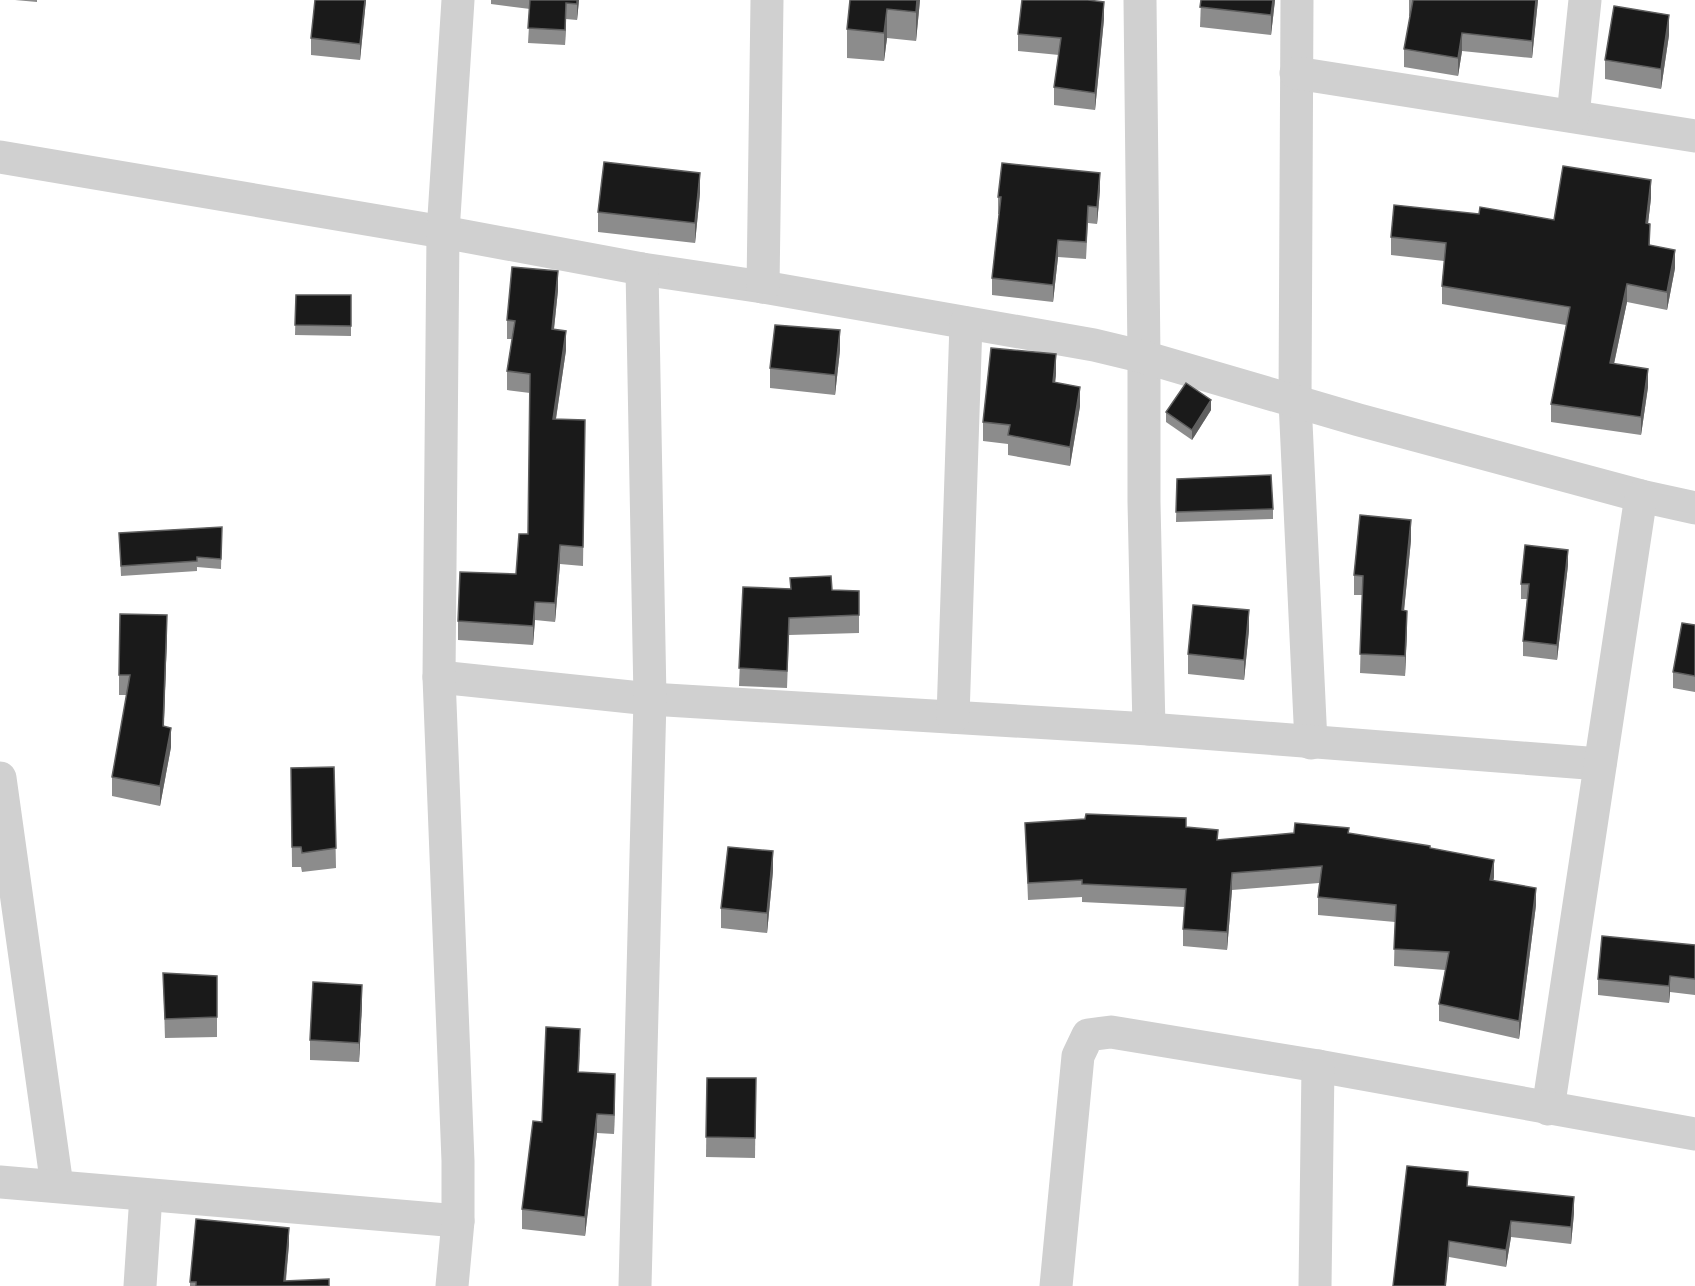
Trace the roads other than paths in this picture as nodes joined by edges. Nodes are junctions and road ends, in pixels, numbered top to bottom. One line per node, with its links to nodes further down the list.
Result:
1 (458, 0): 10 (street)
2 (767, 0): 12 (street)
3 (1140, 0): 14 (street)
4 (1297, 0): 6 (street)
5 (1585, 0): 7 (street)
6 (1296, 73): 7 (street); 15 (street)
7 (1573, 116): 8 (street)
8 (1695, 136)
9 (0, 157): 10 (street)
10 (443, 232): 11 (street); 18 (street)
11 (642, 269): 12 (street); 19 (street)
12 (763, 287): 13 (street)
13 (966, 323): 14 (street); 20 (street)
14 (1144, 357): 15 (street); 21 (street)
15 (1295, 401): 16 (street); 22 (street)
16 (1641, 496): 17 (street); 23 (street)
17 (1695, 508)
18 (439, 677): 19 (street); 31 (street)
19 (650, 699): 20 (street); 34 (street)
20 (953, 717): 21 (street)
21 (1149, 729): 22 (street)
22 (1311, 743): 23 (street)
23 (1600, 764): 26 (street)
24 (0, 778): 29 (street)
25 (1318, 1066): 26 (street); 35 (street); 36 (street)
26 (1548, 1109): 27 (street)
27 (1695, 1134)
28 (0, 1182): 29 (street)
29 (57, 1186): 30 (street)
30 (146, 1195): 31 (street); 32 (street)
31 (458, 1221): 33 (street)
32 (140, 1286)
33 (452, 1286)
34 (635, 1286)
35 (1056, 1286)
36 (1315, 1286)

